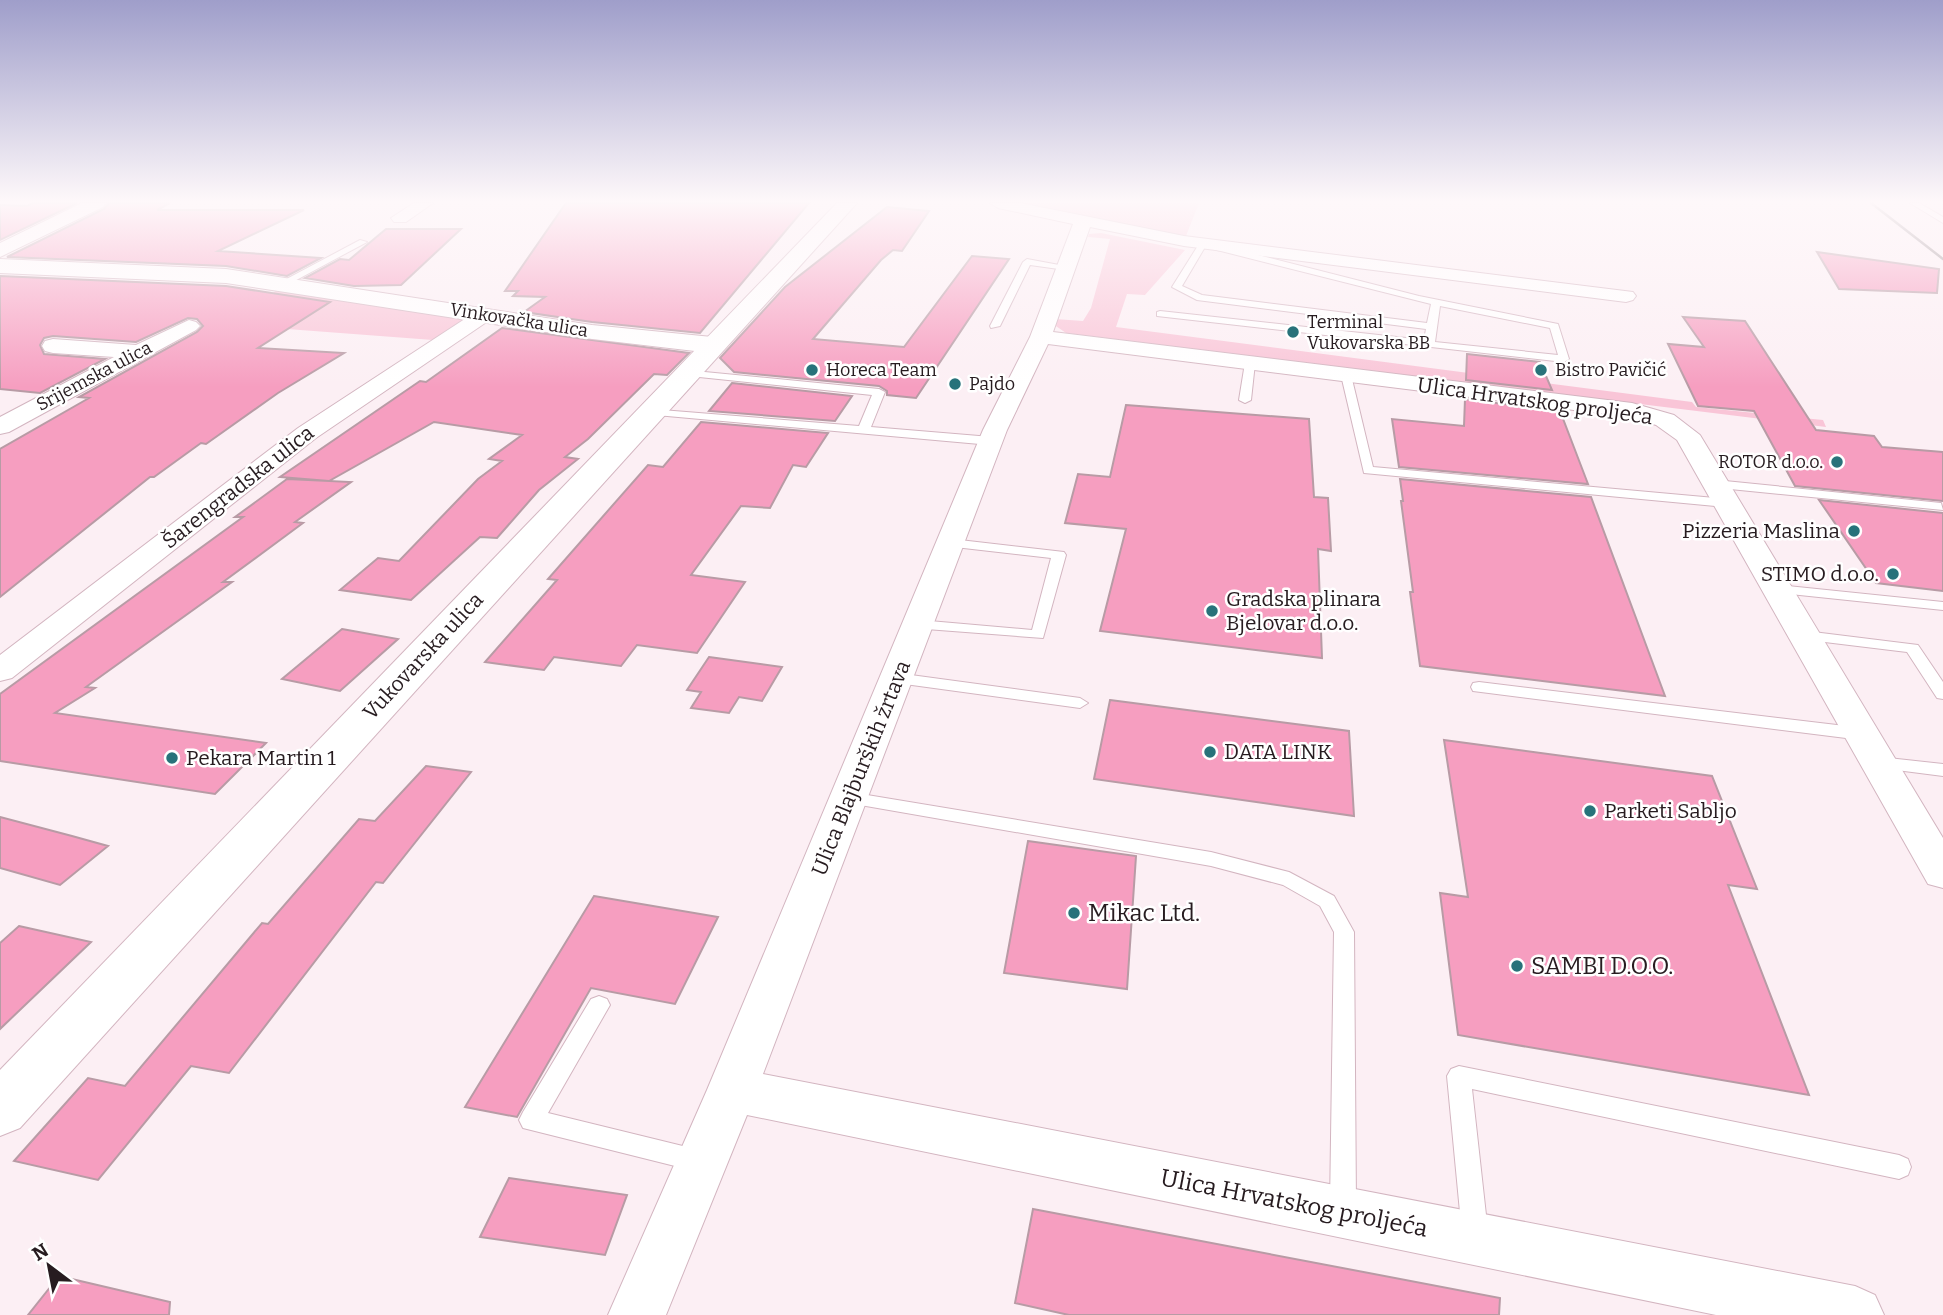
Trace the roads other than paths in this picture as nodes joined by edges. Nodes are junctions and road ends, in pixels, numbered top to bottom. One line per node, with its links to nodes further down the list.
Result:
1 (320, 264): 10 (lane)
2 (788, 264): 22 (main road, Vukovarska ulica)
3 (1026, 264): 16 (lane)
4 (1045, 264): 9 (lane)
5 (1191, 264): 17 (lane)
6 (1285, 264): 12 (lane)
7 (1369, 264): 11 (street)
8 (0, 266): 10 (main road, Vinkovačka ulica)
9 (1066, 267): 18 (street, Ulica Blajburških žrtava)
10 (285, 283): 14 (main road, Vinkovačka ulica)
11 (1626, 296)
12 (1436, 302): 17 (lane); 19 (lane)
13 (1160, 314): 19 (lane)
14 (484, 315): 22 (main road, Vinkovačka ulica); 37 (street, Šarengradska ulica)
15 (189, 326): 21 (street, Srijemska ulica)
16 (995, 326)
17 (1432, 327): 19 (lane)
18 (1041, 337): 23 (street, Ulica Hrvatskog proljeća); 29 (street, Ulica Blajburških žrtava)
19 (1429, 344)
20 (53, 346): 21 (street)
21 (137, 352): 27 (street, Srijemska ulica)
22 (698, 359): 26 (main road, Vukovarska ulica); 28 (lane)
23 (1250, 363): 24 (street, Ulica Hrvatskog proljeća); 25 (lane)
24 (1346, 375): 30 (street, Ulica Hrvatskog proljeća); 30 (lane)
25 (1245, 400)
26 (649, 412): 28 (lane); 49 (main road, Vukovarska ulica)
27 (0, 427)
28 (864, 429): 29 (lane)
29 (991, 441): 32 (street, Ulica Blajburških žrtava)
30 (1721, 493): 31 (lane); 33 (street, Ulica Hrvatskog proljeća)
31 (1941, 507)
32 (951, 543): 35 (street, Ulica Blajburških žrtava); 35 (lane)
33 (1777, 589): 34 (lane); 36 (street, Ulica Hrvatskog proljeća)
34 (1943, 606)
35 (918, 625): 38 (street, Ulica Blajburških žrtava)
36 (1805, 636): 40 (lane); 42 (street, Ulica Hrvatskog proljeća)
37 (0, 671)
38 (896, 678): 41 (lane); 45 (street, Ulica Blajburških žrtava)
39 (1479, 687): 42 (lane)
40 (1943, 694)
41 (1080, 703)
42 (1862, 734): 43 (street, Ulica Hrvatskog proljeća)
43 (1879, 763): 44 (lane); 46 (street, Ulica Hrvatskog proljeća)
44 (1943, 770)
45 (849, 798): 48 (street, Ulica Blajburških žrtava); 52 (lane)
46 (1938, 858)
47 (600, 1005): 50 (lane)
48 (732, 1090): 50 (street, Ulica Blajburških žrtava); 52 (street, Ulica Hrvatskog proljeća)
49 (0, 1110)
50 (701, 1162): 54 (street, Ulica Blajburških žrtava)
51 (1899, 1167): 53 (lane)
52 (1343, 1213): 53 (street, Ulica Hrvatskog proljeća)
53 (1476, 1239): 55 (street, Ulica Hrvatskog proljeća)
54 (637, 1315)
55 (1855, 1315)

